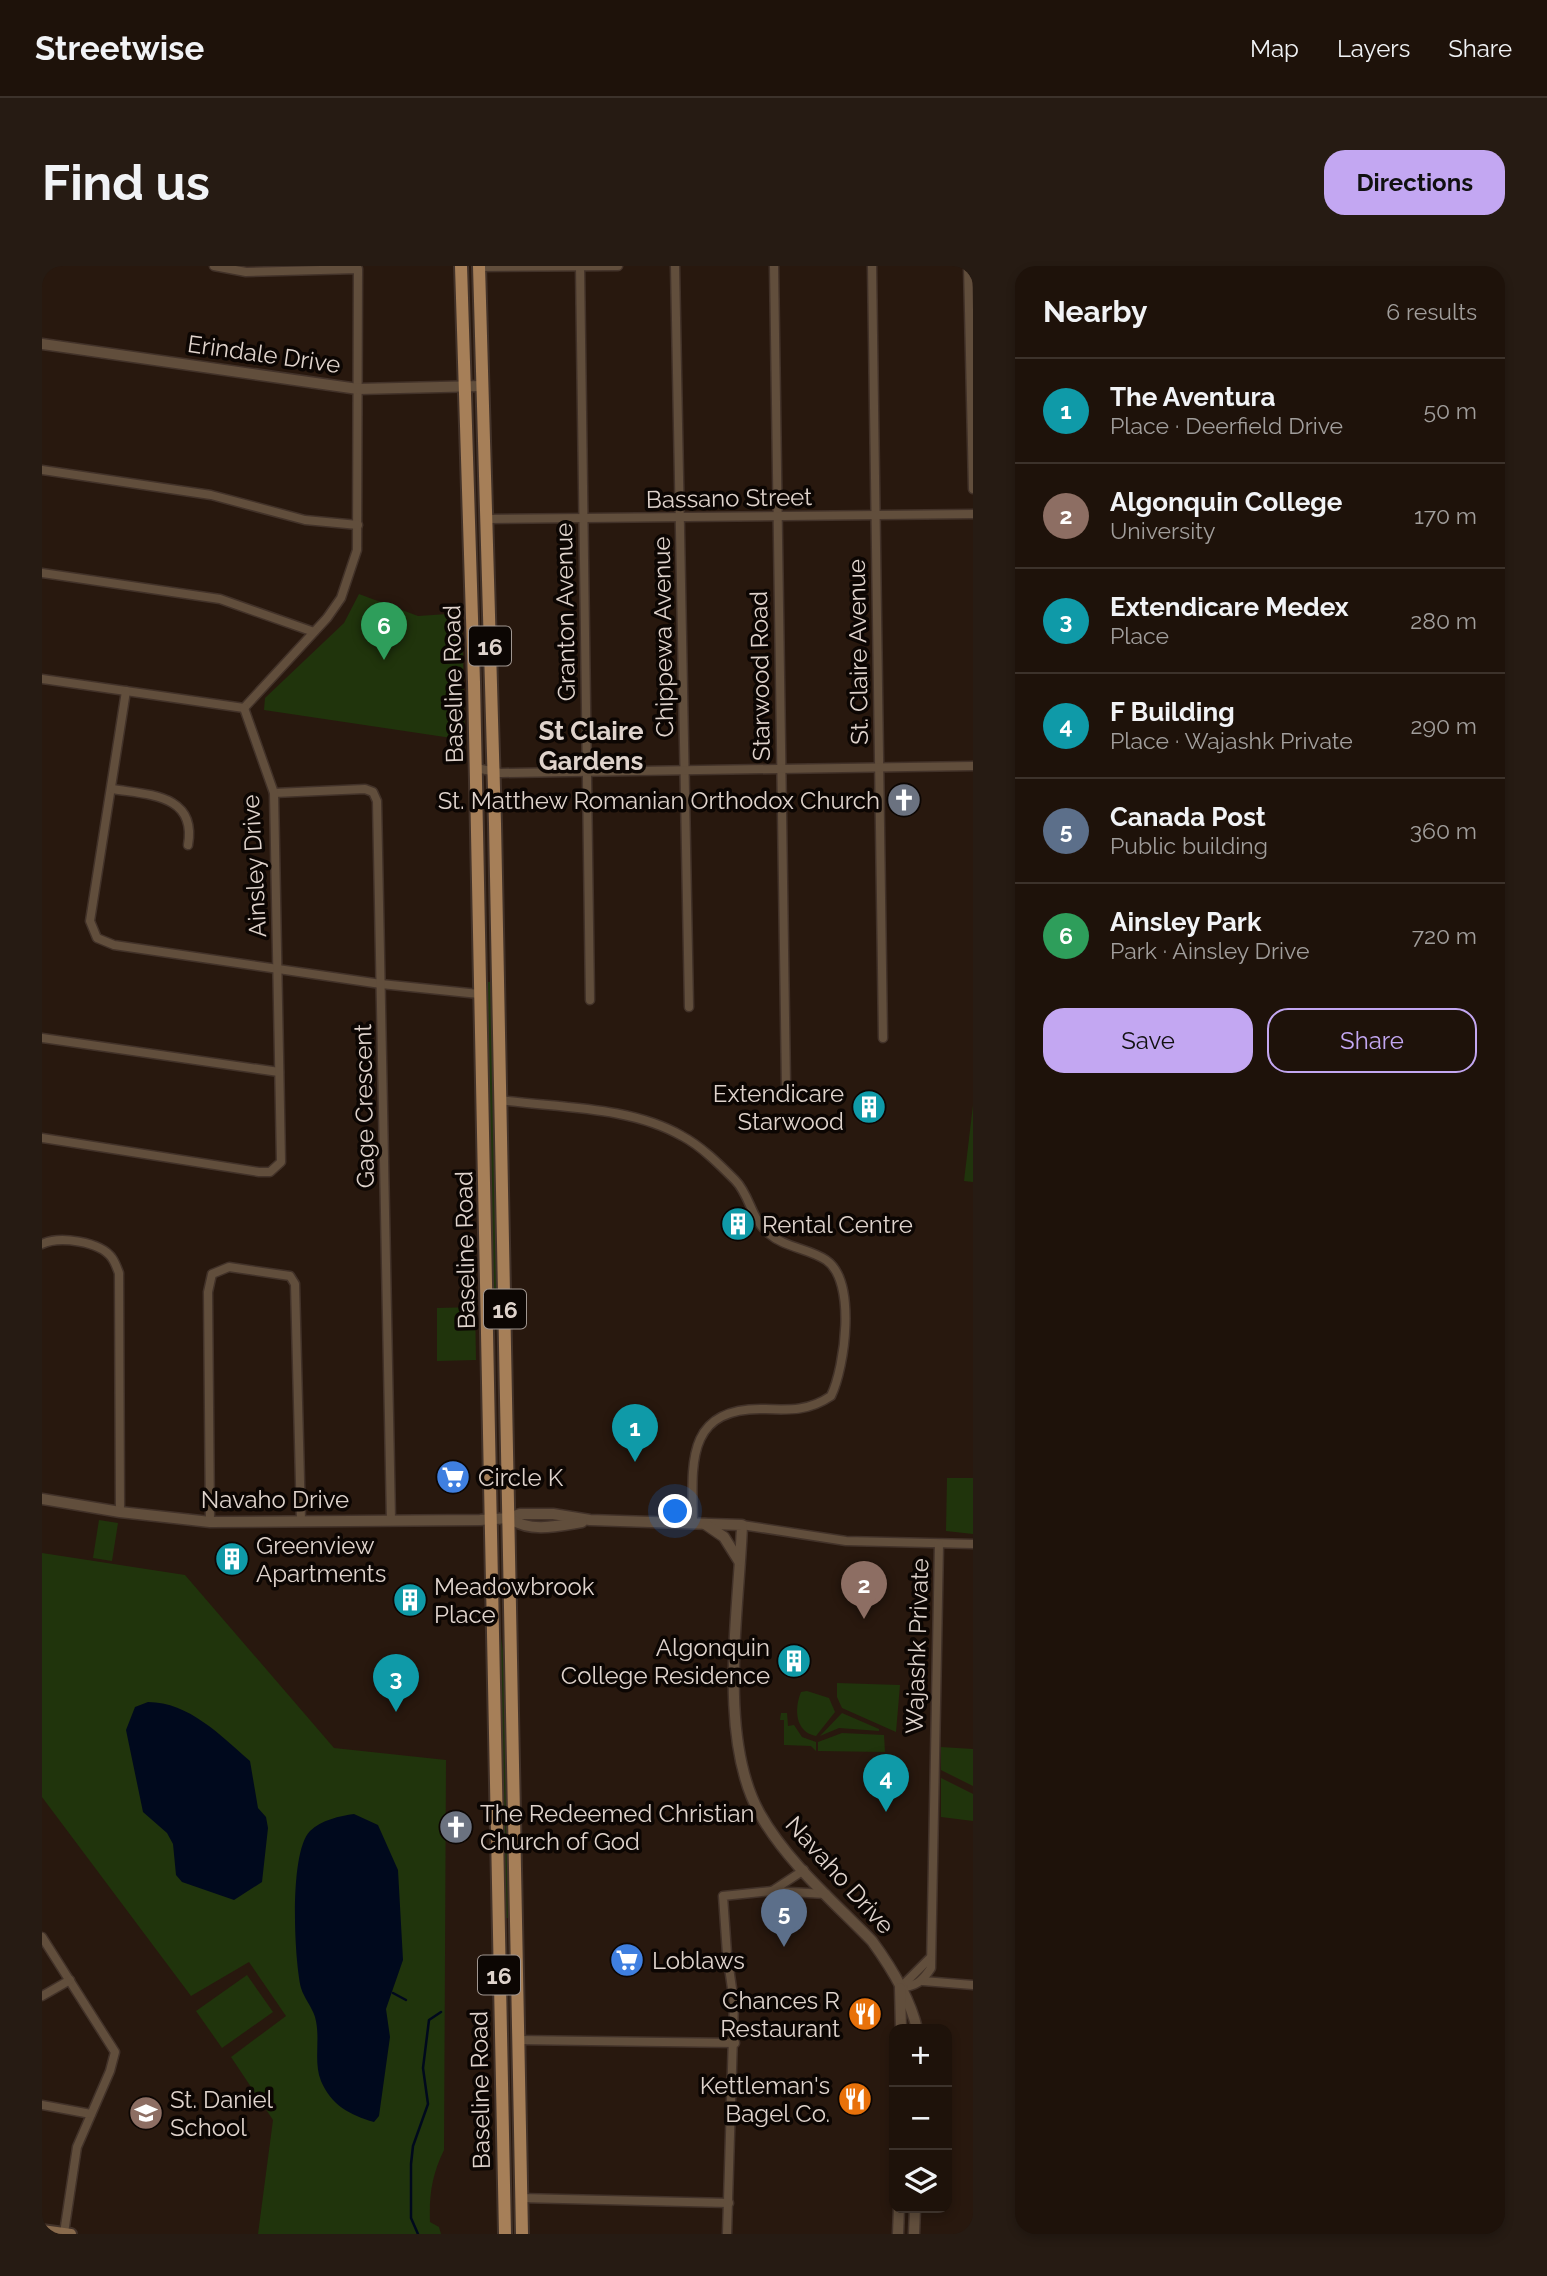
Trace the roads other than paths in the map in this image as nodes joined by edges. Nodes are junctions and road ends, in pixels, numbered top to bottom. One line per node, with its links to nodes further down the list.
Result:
1 (214, 266): 13 (street)
2 (461, 266): 11 (main road, Baseline Road / 16)
3 (479, 266): 4 (street); 12 (main road, Baseline Road / 16)
4 (580, 266): 5 (street); 19 (street, Granton Avenue)
5 (618, 266)
6 (675, 266): 21 (street, Chippewa Avenue)
7 (774, 266): 18 (street, Starwood Road)
8 (872, 266): 16 (street, St. Claire Avenue)
9 (968, 266): 15 (street)
10 (42, 344): 13 (street, Erindale Drive)
11 (467, 386): 12 (street, Erindale Drive); 13 (street, Erindale Drive); 29 (main road, Baseline Road / 16)
12 (482, 386): 20 (main road, Baseline Road / 16)
13 (358, 389): 22 (street)
14 (42, 470): 22 (street)
15 (973, 489)
16 (874, 514): 17 (street, Bassano Street); 18 (street, Bassano Street); 32 (street, St. Claire Avenue)
17 (973, 514)
18 (776, 516): 21 (street, Bassano Street); 31 (street, Starwood Road)
19 (583, 518): 20 (street, Bassano Street); 21 (street, Bassano Street); 33 (street, Granton Avenue)
20 (486, 519): 34 (main road, Baseline Road / 16)
21 (680, 519): 30 (street, Chippewa Avenue)
22 (358, 525): 24 (street)
23 (42, 573): 24 (street)
24 (313, 632): 27 (street)
25 (42, 678): 26 (street)
26 (126, 691): 27 (street); 35 (street)
27 (244, 708): 36 (street, Ainsley Drive)
28 (973, 766): 32 (street)
29 (476, 768): 34 (street); 40 (main road, Baseline Road / 16)
30 (684, 769): 31 (street); 33 (street); 42 (street, Chippewa Avenue)
31 (782, 769): 32 (street); 46 (street, Starwood Road)
32 (880, 769): 44 (street, St. Claire Avenue)
33 (588, 772): 34 (street); 41 (street, Granton Avenue)
34 (494, 773): 47 (main road, Baseline Road / 16)
35 (113, 789): 37 (street); 38 (street)
36 (274, 793): 38 (street, Ainsley Drive); 39 (street, Gage Crescent)
37 (188, 845)
38 (278, 968): 39 (street); 45 (street, Ainsley Drive)
39 (381, 984): 40 (street); 54 (street, Gage Crescent)
40 (479, 994): 53 (main road, Baseline Road / 16)
41 (590, 1000)
42 (689, 1007)
43 (42, 1038): 45 (street)
44 (883, 1038)
45 (279, 1072): 48 (street, Ainsley Drive)
46 (786, 1086)
47 (500, 1100): 52 (main road, Baseline Road / 16); 57 (street)
48 (42, 1138)
49 (42, 1244): 51 (street)
50 (42, 1499): 51 (street, Navaho Drive)
51 (120, 1512): 56 (street, Navaho Drive)
52 (509, 1518): 53 (street, Navaho Drive); 57 (street, Navaho Drive); 77 (main road, Baseline Road / 16)
53 (490, 1519): 54 (street, Navaho Drive); 76 (main road, Baseline Road / 16)
54 (391, 1520): 55 (street, Navaho Drive)
55 (301, 1521): 56 (street, Navaho Drive); 56 (street)
56 (210, 1522)
57 (693, 1523): 58 (street, Navaho Drive)
58 (705, 1524): 59 (street, Navaho Drive); 62 (street)
59 (742, 1525): 61 (street); 62 (street, Navaho Drive)
60 (973, 1544): 61 (street)
61 (939, 1545): 67 (street, Wajashk Private)
62 (740, 1563): 63 (street, Navaho Drive)
63 (804, 1870): 64 (street); 65 (street, Navaho Drive)
64 (772, 1891): 65 (street); 78 (street)
65 (826, 1894): 72 (street, Navaho Drive)
66 (42, 1937): 68 (street)
67 (930, 1964): 69 (street); 70 (street); 72 (street)
68 (70, 1980): 73 (street); 80 (street)
69 (923, 1981): 70 (street); 72 (street)
70 (946, 1983): 71 (street)
71 (973, 1985)
72 (900, 1988): 74 (street, Navaho Drive); 75 (street, Navaho Drive)
73 (42, 1996)
74 (901, 2024)
75 (916, 2024)
76 (501, 2038): 77 (main road); 87 (main road, Baseline Road / 16)
77 (518, 2040): 78 (street); 81 (main road, Baseline Road / 16)
78 (734, 2043): 82 (street)
79 (42, 2105): 80 (street)
80 (91, 2114): 86 (street)
81 (522, 2198): 82 (street); 88 (main road, Baseline Road / 16)
82 (729, 2203): 89 (street)
83 (899, 2213): 90 (street)
84 (915, 2213): 91 (street)
85 (42, 2230): 86 (main road)
86 (68, 2234)
87 (505, 2234)
88 (522, 2234)
89 (727, 2234)
90 (898, 2234)
91 (914, 2234)

